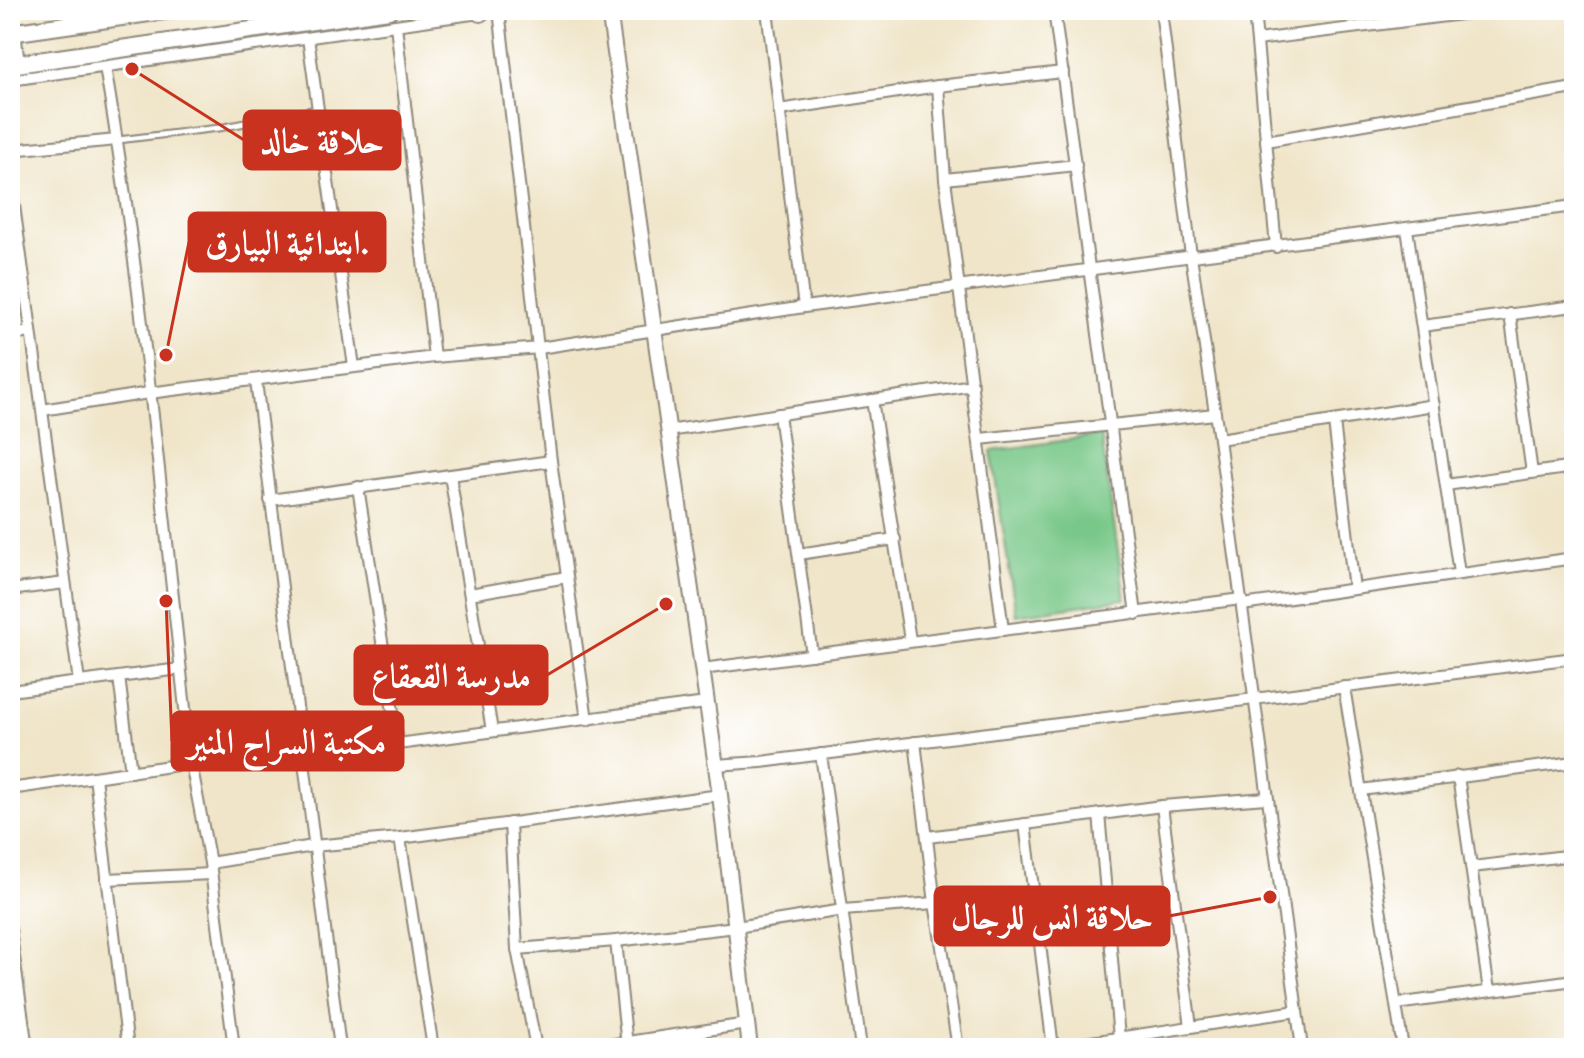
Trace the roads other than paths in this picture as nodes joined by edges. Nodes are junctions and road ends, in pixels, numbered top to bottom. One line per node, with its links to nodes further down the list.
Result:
1 (170, 10): 11 (main road)
2 (500, 10): 9 (street); 41 (street)
3 (609, 10): 38 (street)
4 (767, 10): 20 (street)
5 (1054, 10): 16 (street)
6 (1161, 10): 31 (street)
7 (1254, 10): 13 (street)
8 (1493, 10): 13 (street)
9 (480, 12): 10 (street)
10 (393, 18): 12 (street); 15 (main road); 42 (street)
11 (11, 33): 15 (main road)
12 (308, 38): 14 (street); 19 (street)
13 (1257, 40): 22 (street)
14 (105, 67): 15 (street); 21 (street)
15 (12, 70)
16 (1063, 72): 17 (street); 24 (street)
17 (938, 86): 20 (street); 26 (street)
18 (1574, 88): 22 (street)
19 (318, 108): 21 (lane); 43 (street)
20 (779, 110): 35 (street)
21 (117, 140): 23 (street); 46 (street)
22 (1266, 141): 30 (street)
23 (10, 150)
24 (1076, 165): 26 (street); 32 (street)
25 (10, 176): 29 (street)
26 (945, 179): 33 (street)
27 (1574, 206): 28 (street)
28 (1407, 229): 30 (street); 37 (street)
29 (15, 242): 39 (street)
30 (1276, 247): 31 (street)
31 (1191, 256): 32 (street); 51 (street)
32 (1089, 270): 33 (street); 53 (street)
33 (960, 288): 35 (street); 45 (street)
34 (1574, 306): 36 (street)
35 (804, 307): 38 (street)
36 (1510, 314): 37 (street); 59 (street)
37 (1422, 326): 48 (street)
38 (653, 331): 41 (street); 54 (street)
39 (31, 332): 40 (street); 49 (street)
40 (10, 335)
41 (539, 348): 42 (street); 57 (street)
42 (434, 357): 43 (street)
43 (354, 367): 44 (street)
44 (256, 381): 46 (street); 63 (street)
45 (973, 385): 47 (street); 55 (street)
46 (149, 393): 49 (street); 79 (street)
47 (872, 400): 50 (street); 64 (street)
48 (1434, 405): 52 (street); 61 (street)
49 (42, 410): 69 (street)
50 (779, 414): 54 (street); 65 (street)
51 (1215, 414): 53 (street); 56 (street)
52 (1334, 422): 56 (street); 70 (street)
53 (1110, 426): 55 (street); 74 (street)
54 (668, 431): 80 (street)
55 (980, 439): 75 (street)
56 (1219, 439): 73 (street)
57 (551, 461): 60 (street); 68 (street)
58 (1574, 467): 59 (street)
59 (1532, 473): 61 (street)
60 (450, 475): 62 (street); 72 (street)
61 (1446, 485): 67 (street)
62 (358, 487): 63 (street); 90 (street)
63 (270, 500): 91 (street)
64 (895, 539): 65 (street); 76 (street)
65 (799, 554): 77 (street)
66 (1574, 558): 67 (street)
67 (1459, 573): 70 (street)
68 (567, 577): 72 (street); 87 (street)
69 (65, 583): 71 (street); 82 (street)
70 (1354, 589): 73 (street)
71 (10, 590)
72 (470, 594): 88 (street)
73 (1241, 602): 74 (street); 85 (street)
74 (1136, 614): 75 (street)
75 (1003, 630): 76 (street)
76 (910, 640): 77 (street)
77 (812, 655): 80 (street)
78 (1574, 658): 83 (street)
79 (180, 669): 81 (street); 94 (street)
80 (702, 669): 86 (street)
81 (119, 677): 82 (street); 96 (street)
82 (79, 682): 84 (street)
83 (1344, 687): 85 (street); 100 (street)
84 (10, 691)
85 (1253, 699): 89 (street); 102 (street)
86 (706, 703): 87 (street); 95 (street)
87 (587, 720): 88 (street)
88 (492, 731): 90 (street)
89 (915, 742): 92 (street); 107 (street)
90 (398, 744): 91 (street)
91 (304, 753): 94 (street); 109 (street)
92 (821, 754): 95 (street); 115 (street)
93 (1574, 762): 97 (street)
94 (191, 763): 96 (street); 112 (street)
95 (715, 765): 101 (street)
96 (131, 772): 98 (street)
97 (1458, 776): 100 (street); 111 (street)
98 (95, 777): 99 (street); 113 (street)
99 (10, 789)
100 (1361, 790): 123 (street)
101 (720, 795): 105 (street); 116 (street)
102 (1266, 798): 103 (street); 124 (street)
103 (1162, 806): 104 (street); 126 (street)
104 (1099, 814): 106 (street); 128 (street)
105 (510, 823): 108 (street); 119 (street)
106 (1025, 824): 107 (street); 140 (street)
107 (928, 837): 114 (street)
108 (400, 838): 109 (street); 134 (street)
109 (313, 846): 112 (street); 133 (street)
110 (1574, 855): 111 (street)
111 (1472, 867): 122 (street)
112 (210, 868): 113 (street); 132 (street)
113 (107, 879): 131 (street)
114 (935, 903): 115 (street); 139 (street)
115 (843, 910): 116 (street); 138 (street)
116 (736, 927): 118 (street); 125 (street)
117 (10, 929): 121 (street)
118 (616, 941): 119 (street); 129 (street)
119 (517, 949): 135 (street)
120 (1574, 980): 122 (street)
121 (14, 982): 130 (street)
122 (1489, 991): 123 (street)
123 (1396, 1004): 143 (street)
124 (1297, 1011): 126 (street); 142 (street)
125 (747, 1024): 129 (street); 137 (street)
126 (1191, 1027): 127 (street)
127 (1132, 1036): 128 (street); 141 (street)
128 (1119, 1038): 140 (street)
129 (627, 1045): 136 (street)
130 (27, 1048)
131 (128, 1048)
132 (234, 1048)
133 (340, 1048)
134 (433, 1048)
135 (536, 1048)
136 (588, 1048)
137 (750, 1048)
138 (861, 1048)
139 (958, 1048)
140 (1052, 1048)
141 (1134, 1048)
142 (1302, 1048)
143 (1403, 1048)

